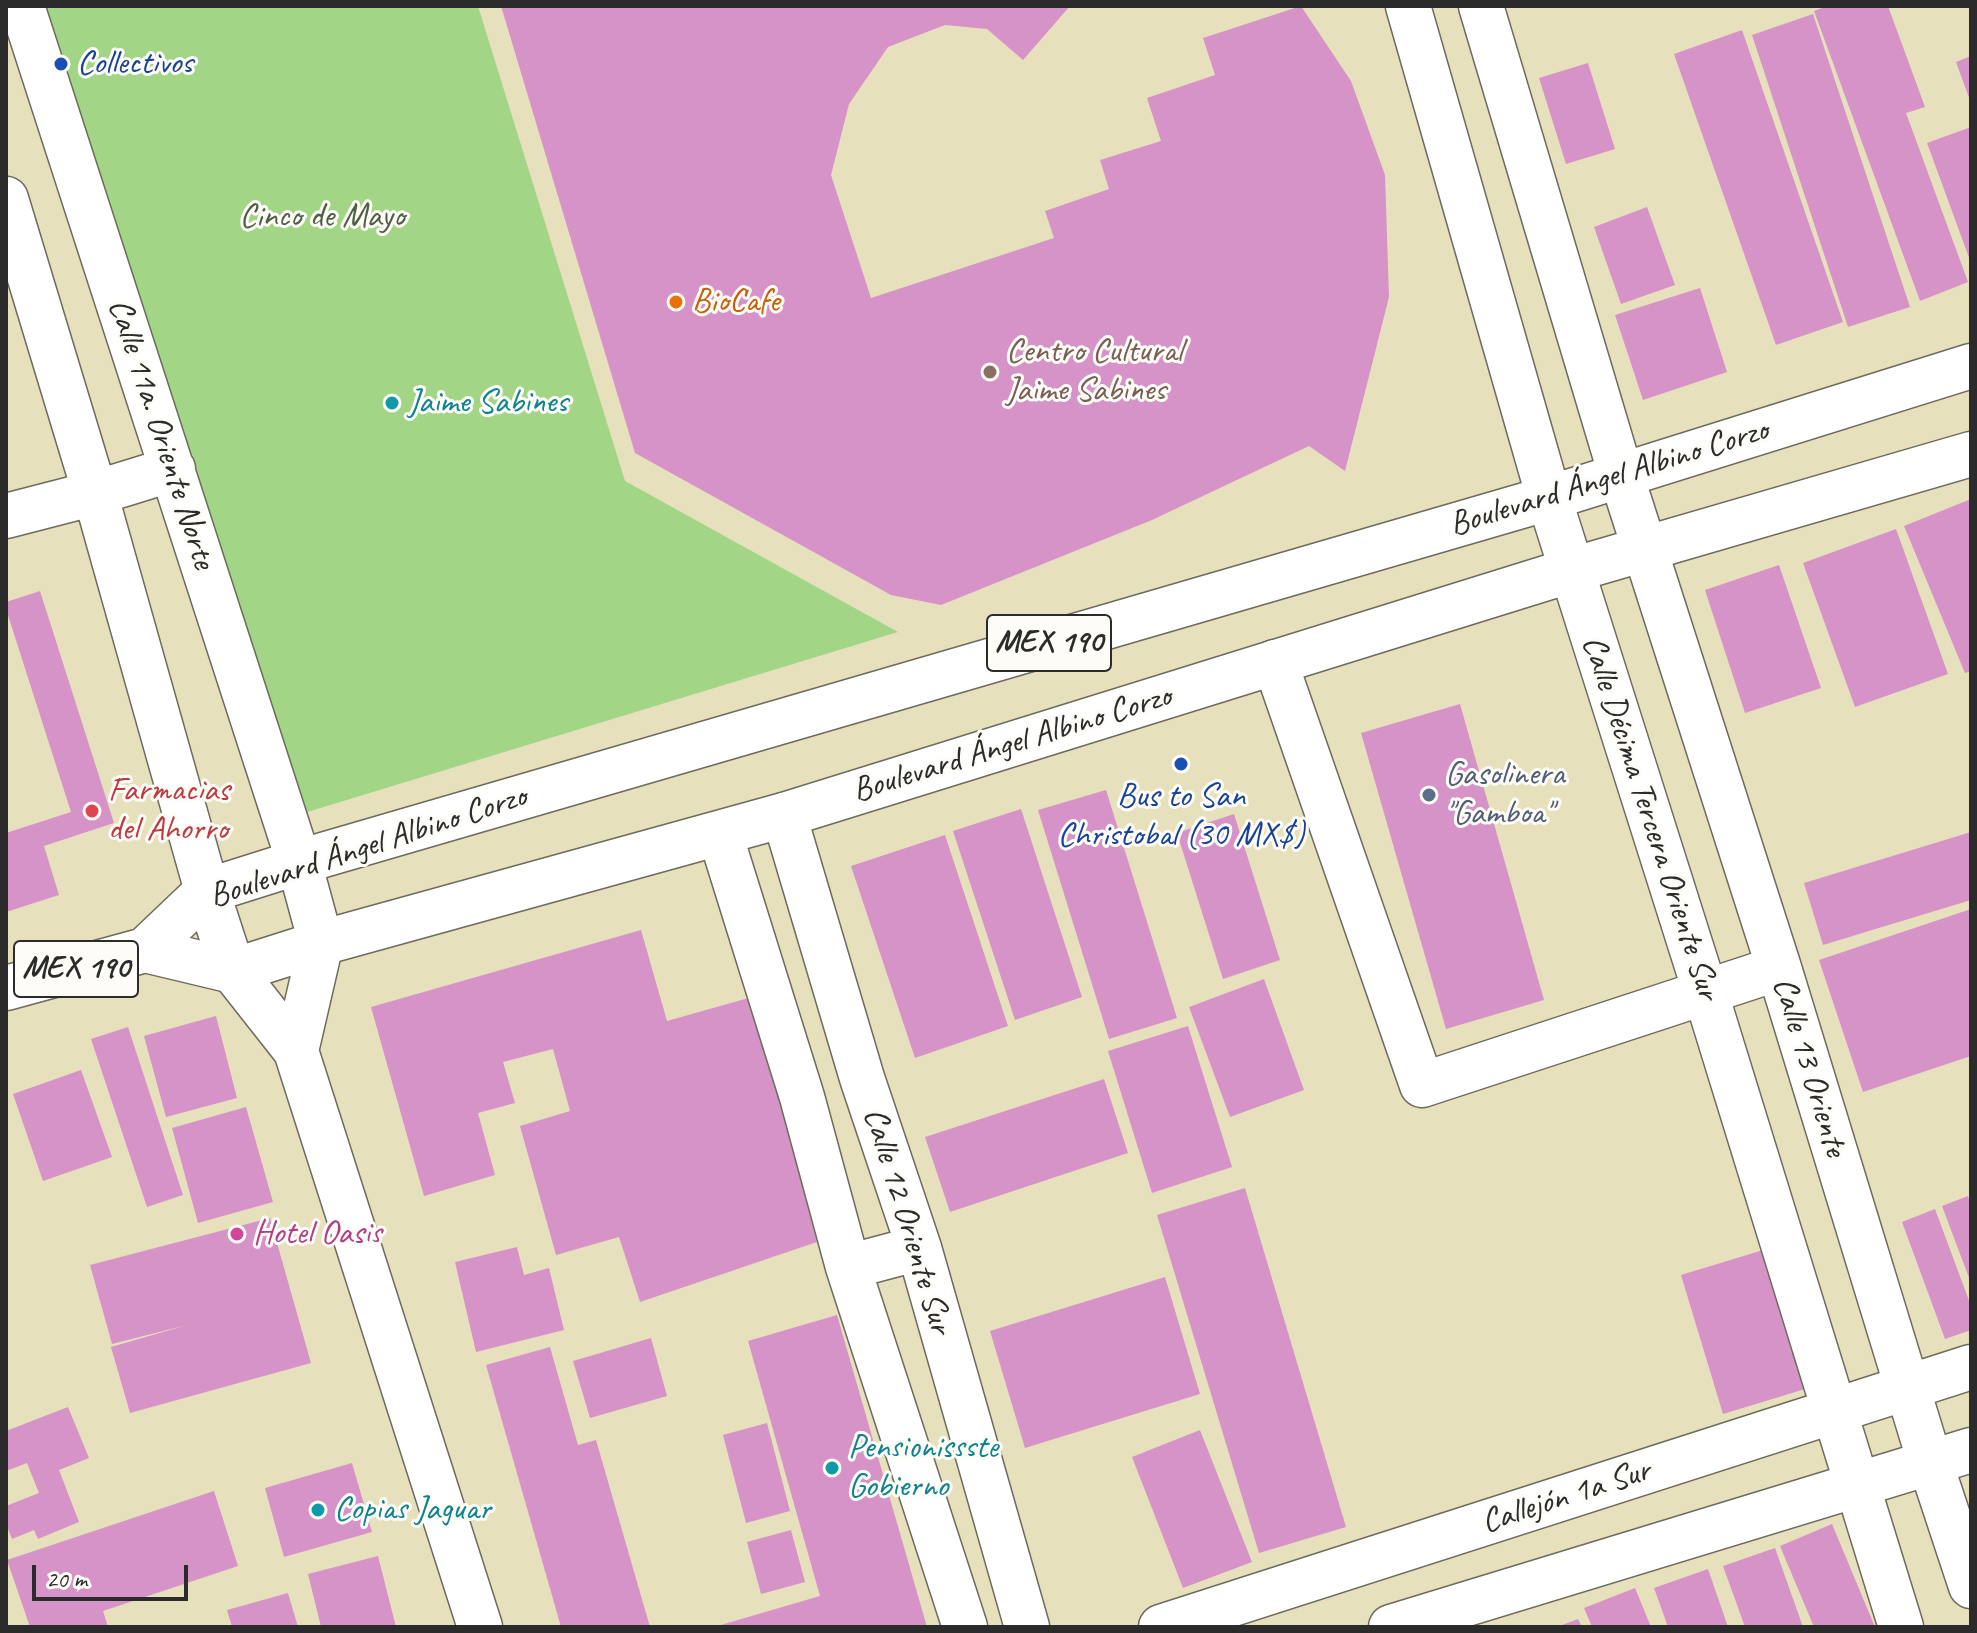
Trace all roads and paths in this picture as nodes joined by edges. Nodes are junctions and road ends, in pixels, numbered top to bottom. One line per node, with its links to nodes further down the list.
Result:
1 (22, 6): 9 (street, Calle 11a. Oriente Norte)
2 (1408, 6): 5 (street, Calle Décima Tercera Oriente Sur)
3 (1481, 6): 4 (street)
4 (1496, 57): 5 (street); 10 (street)
5 (1429, 79): 12 (street, Calle Décima Tercera Oriente Sur)
6 (6, 199): 11 (street)
7 (1971, 366): 10 (street, Boulevard Ángel Albino Corzo / MEX 190)
8 (1971, 454): 14 (street, Boulevard Ángel Albino Corzo / MEX 190)
9 (173, 469): 11 (street); 19 (street, Calle 11a. Oriente Norte)
10 (1621, 475): 12 (street, Boulevard Ángel Albino Corzo / MEX 190); 14 (street)
11 (95, 493): 13 (street); 20 (street)
12 (1549, 498): 15 (street, Calle Décima Tercera Oriente Sur); 19 (street, Boulevard Ángel Albino Corzo / MEX 190)
13 (6, 516)
14 (1646, 548): 15 (street, Boulevard Ángel Albino Corzo / MEX 190); 23 (street, Calle 13 Oriente)
15 (1572, 570): 16 (street, Boulevard Ángel Albino Corzo / MEX 190); 26 (street, Calle Décima Tercera Oriente Sur)
16 (1275, 662): 17 (street, Boulevard Ángel Albino Corzo / MEX 190); 26 (street)
17 (784, 815): 18 (street, Boulevard Ángel Albino Corzo / MEX 190); 28 (street, Calle 12 Oriente Sur)
18 (720, 834): 21 (street, Boulevard Ángel Albino Corzo / MEX 190); 29 (street, Calle 12 Oriente Sur)
19 (299, 862): 20 (street, Boulevard Ángel Albino Corzo / MEX 190); 21 (street, Calle 11a. Oriente Norte)
20 (207, 891): 22 (street, Boulevard Ángel Albino Corzo / MEX 190); 24 (street)
21 (321, 943): 24 (street, Boulevard Ángel Albino Corzo / MEX 190); 27 (street)
22 (145, 950): 24 (street, Boulevard Ángel Albino Corzo / MEX 190); 25 (street, MEX 190)
23 (1779, 968): 26 (street); 33 (street, Calle 13 Oriente)
24 (233, 971): 27 (street)
25 (6, 988)
26 (1705, 991): 34 (street, Calle Décima Tercera Oriente Sur)
27 (296, 1051): 38 (street)
28 (862, 1078): 29 (street); 30 (street, Calle 12 Oriente Sur)
29 (802, 1097): 31 (street, Calle 12 Oriente Sur)
30 (919, 1248): 31 (street); 40 (street, Calle 12 Oriente Sur)
31 (848, 1267): 39 (street, Calle 12 Oriente Sur)
32 (1971, 1367): 33 (street, Callejón 1a Sur)
33 (1907, 1386): 34 (street, Callejón 1a Sur); 35 (street, Calle 13 Oriente)
34 (1834, 1411): 36 (street, Calle Décima Tercera Oriente Sur); 41 (street, Callejón 1a Sur)
35 (1951, 1456): 36 (street); 37 (street, Calle 13 Oriente)
36 (1858, 1486): 42 (street); 43 (street, Calle Décima Tercera Oriente Sur)
37 (1971, 1586)
38 (480, 1627)
39 (965, 1627)
40 (1027, 1627)
41 (1161, 1627)
42 (1391, 1627)
43 (1901, 1627)

